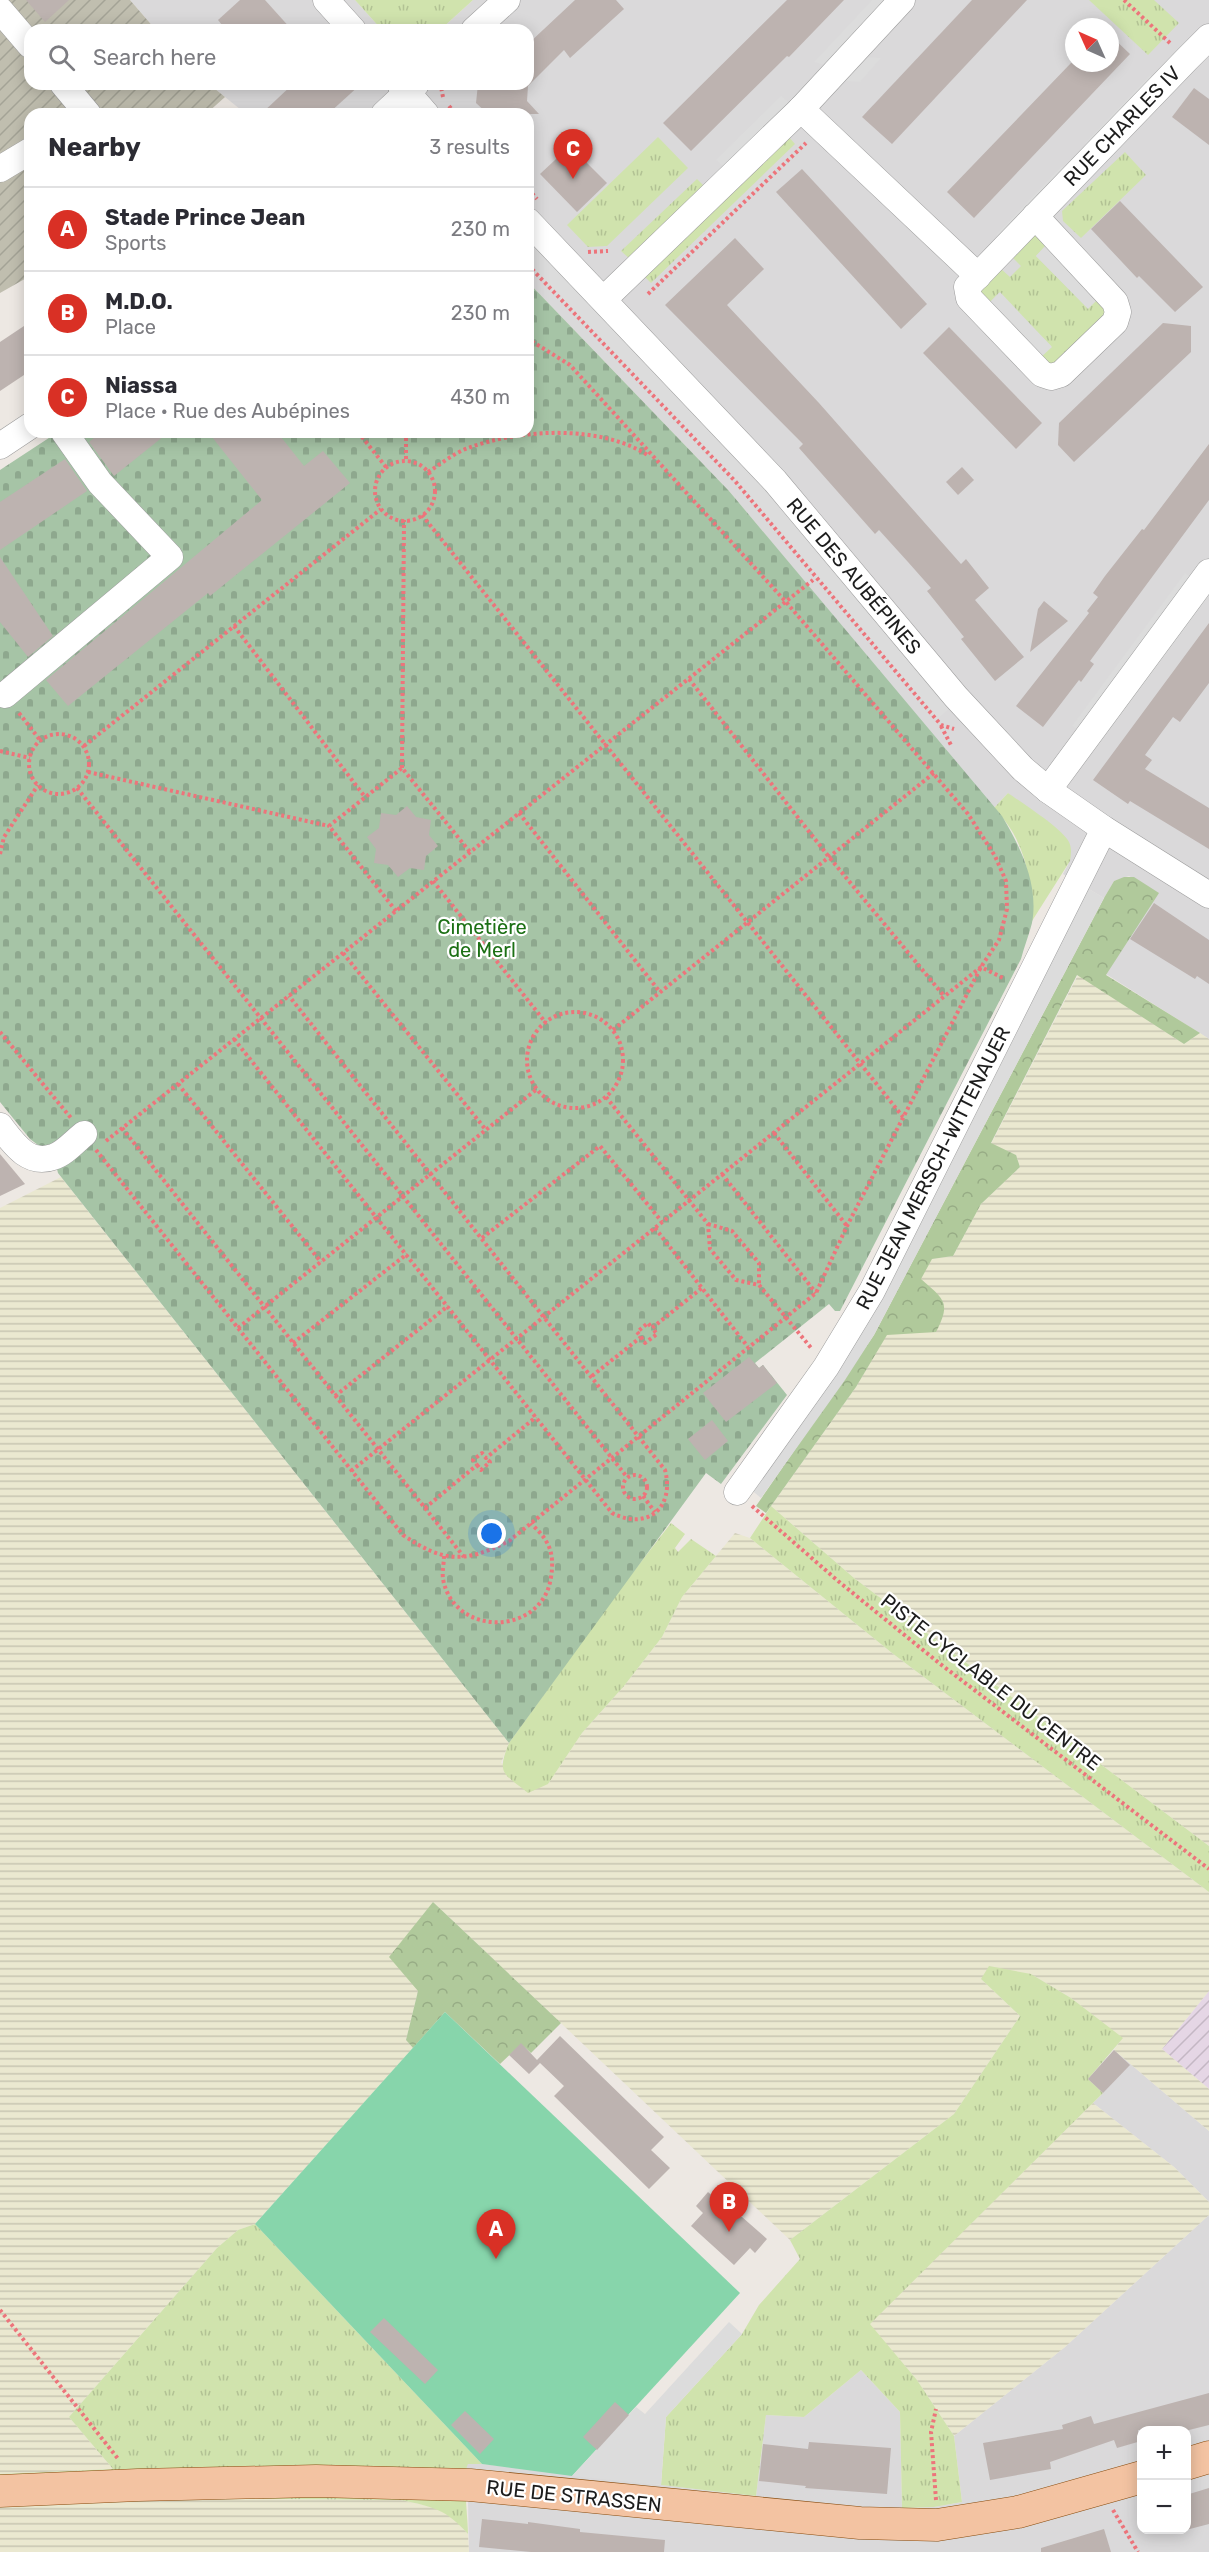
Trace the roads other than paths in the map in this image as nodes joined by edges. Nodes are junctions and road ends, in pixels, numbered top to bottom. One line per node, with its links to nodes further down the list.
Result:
1 (326, 0): 5 (street)
2 (507, 0): 6 (street)
3 (902, 0): 15 (street)
4 (0, 10): 7 (street)
5 (348, 24)
6 (481, 24)
7 (24, 38)
8 (1201, 50): 18 (street, RUE CHARLES IV)
9 (68, 90): 12 (street)
10 (405, 90): 13 (street)
11 (410, 90): 14 (street)
12 (83, 108)
13 (389, 108)
14 (422, 108)
15 (801, 109): 20 (street); 21 (street)
16 (24, 155): 17 (street)
17 (0, 169)
18 (1035, 216): 20 (street, RUE CHARLES IV); 20 (street, RUE CHARLES IV)
19 (534, 227): 21 (street, RUE DES AUBÉPINES)
20 (978, 276)
21 (604, 299): 27 (street, RUE DES AUBÉPINES)
22 (24, 430): 24 (street)
23 (68, 438): 26 (street)
24 (0, 446)
25 (1209, 572): 27 (street)
26 (5, 695)
27 (1048, 790): 28 (street, RUE DES AUBÉPINES)
28 (1104, 829): 29 (street, RUE DES AUBÉPINES); 32 (street, RUE JEAN MERSCH-WITTENAUER)
29 (1209, 896)
30 (0, 1126): 31 (street)
31 (90, 1142)
32 (737, 1492)
33 (1209, 2457): 34 (main road)
34 (1191, 2462)
35 (1137, 2478): 36 (main road, RUE DE STRASSEN)
36 (0, 2491)

